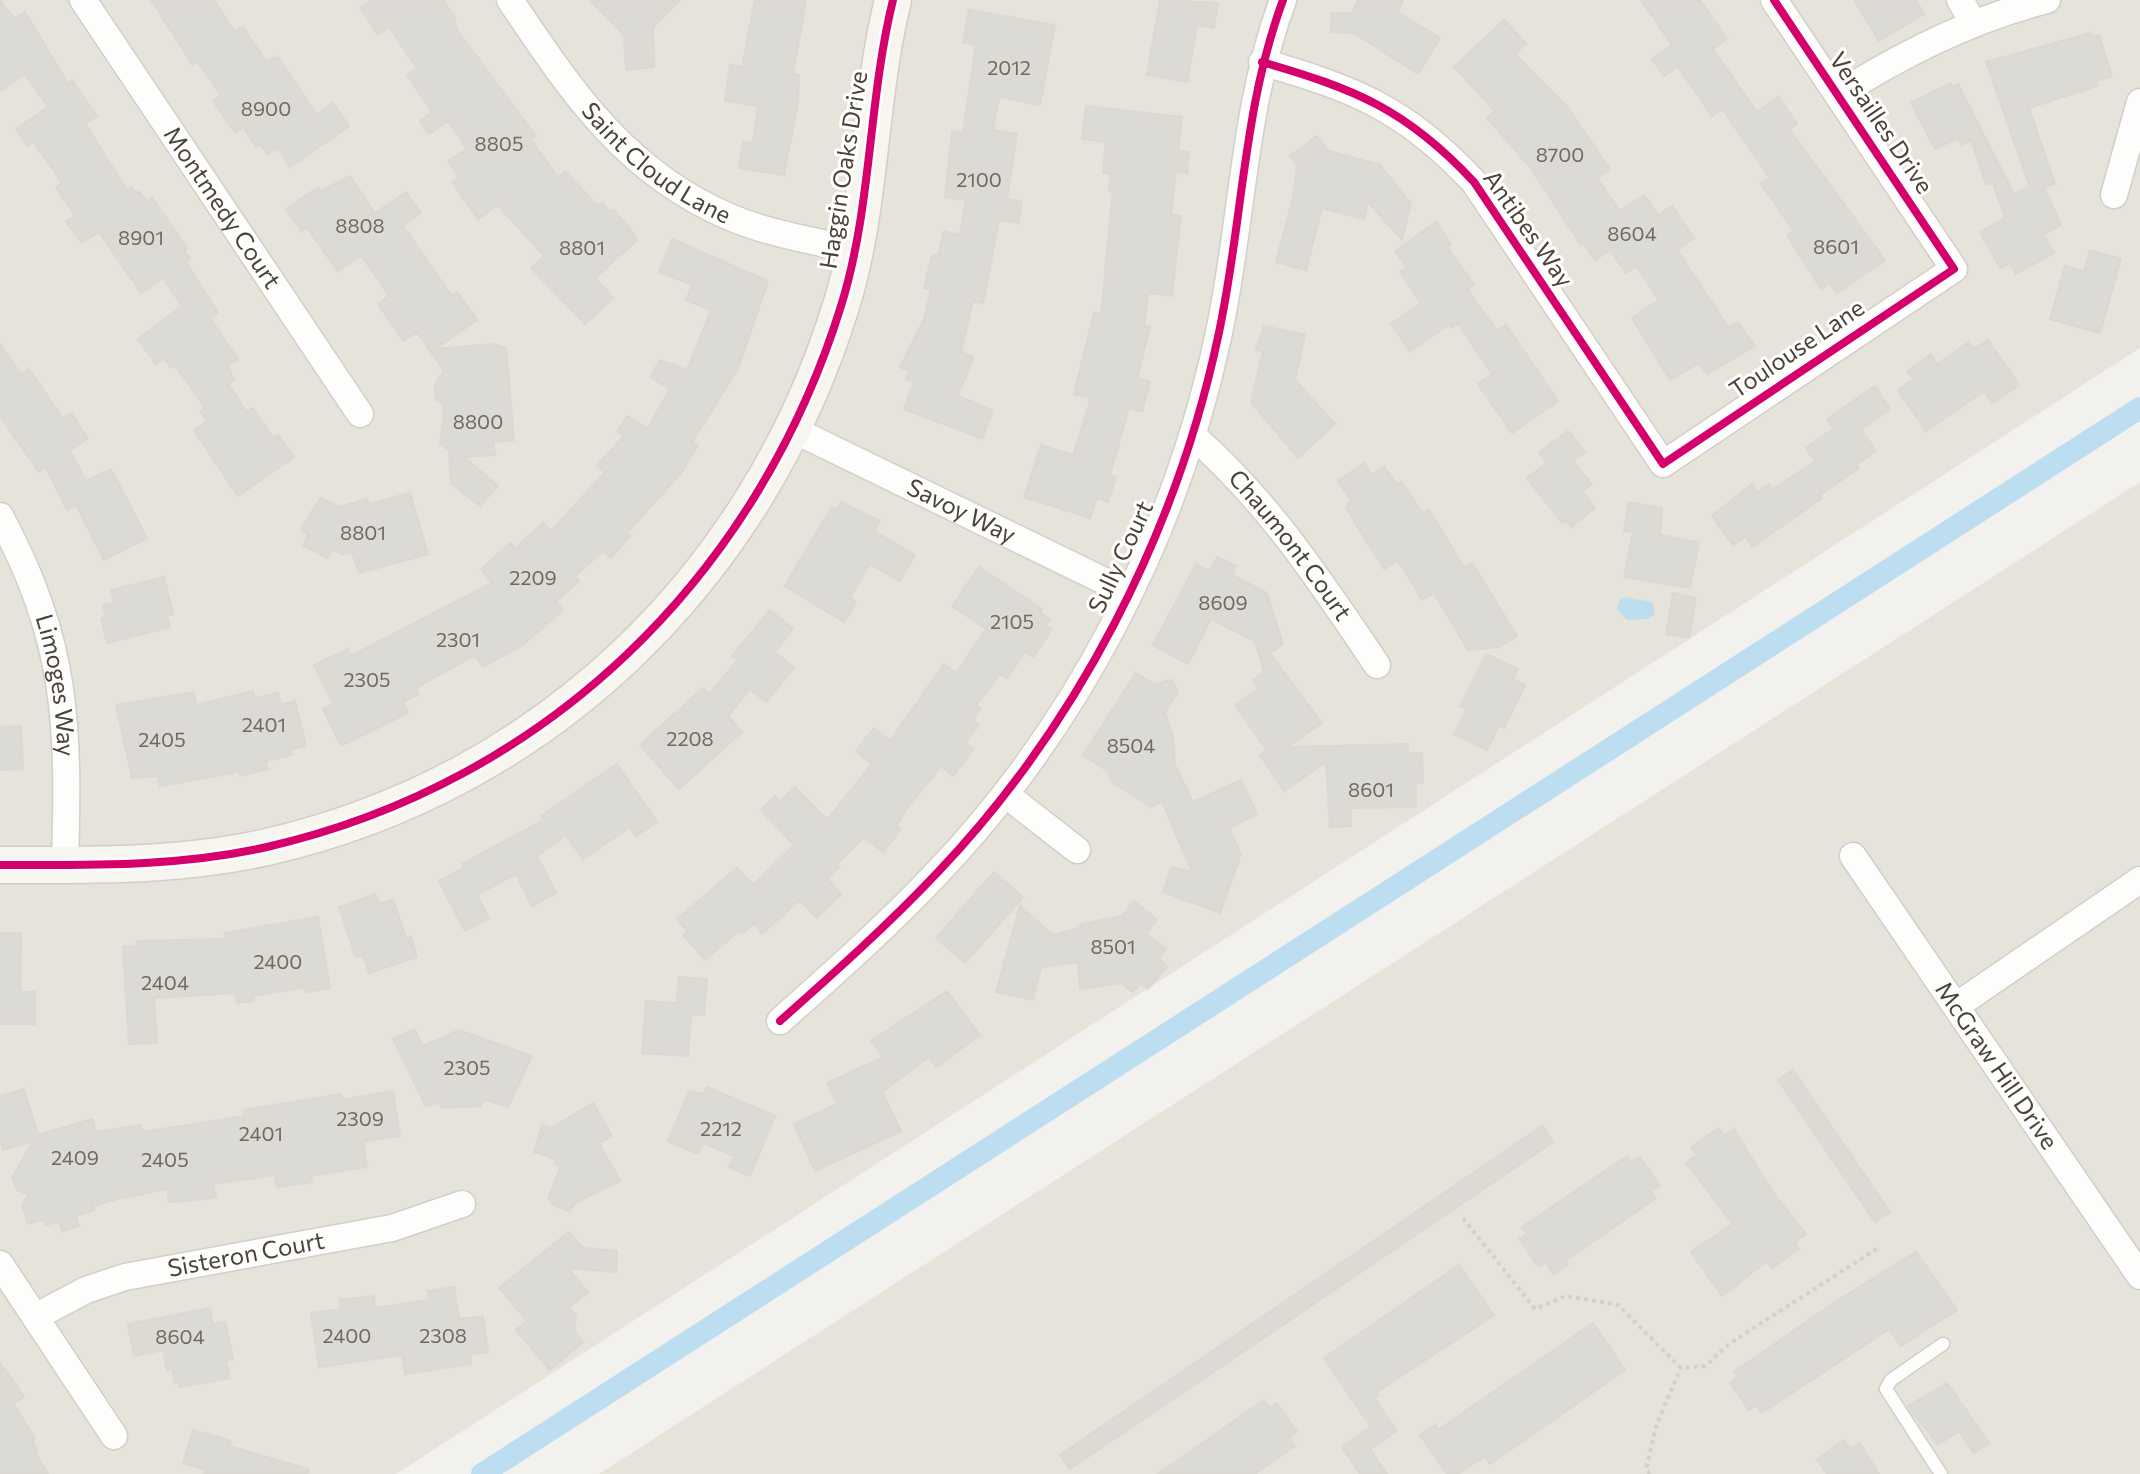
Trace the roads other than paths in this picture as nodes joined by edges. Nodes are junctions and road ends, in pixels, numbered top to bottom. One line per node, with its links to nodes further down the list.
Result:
1 (83, 0): 15 (street, Montmedy Court)
2 (510, 0): 13 (street, Saint Cloud Lane)
3 (893, 0): 13 (street, Haggin Oaks Drive)
4 (1283, 0): 9 (street, Sully Court)
5 (1774, 0): 10 (street, Versailles Drive)
6 (1960, 0): 8 (street)
7 (2047, 0): 8 (street)
8 (1974, 24): 10 (street)
9 (1262, 62): 17 (street, Sully Court); 18 (street, Antibes Way)
10 (1838, 95): 14 (street, Versailles Drive)
11 (2140, 102): 12 (street)
12 (2114, 195)
13 (855, 250): 16 (street, Haggin Oaks Drive)
14 (1954, 269): 18 (street, Toulouse Lane)
15 (360, 414)
16 (794, 430): 20 (street, Savoy Way); 26 (street, Haggin Oaks Drive)
17 (1192, 435): 20 (street, Sully Court); 21 (street, Chaumont Court)
18 (1663, 464)
19 (0, 516): 26 (street, Limoges Way)
20 (1129, 593): 22 (street, Sully Court)
21 (1377, 665)
22 (1005, 794): 23 (street); 29 (street, Sully Court)
23 (1077, 850)
24 (1853, 856): 28 (street, McGraw Hill Drive)
25 (0, 865): 26 (street, Haggin Oaks Drive)
26 (65, 865)
27 (2140, 880): 28 (street)
28 (1956, 1006): 31 (street, McGraw Hill Drive)
29 (780, 1021)
30 (462, 1204): 33 (street, Sisteron Court)
31 (2136, 1261)
32 (0, 1264): 33 (street)
33 (35, 1317): 35 (street)
34 (1943, 1344): 36 (lane)
35 (114, 1436)
36 (1941, 1474)

